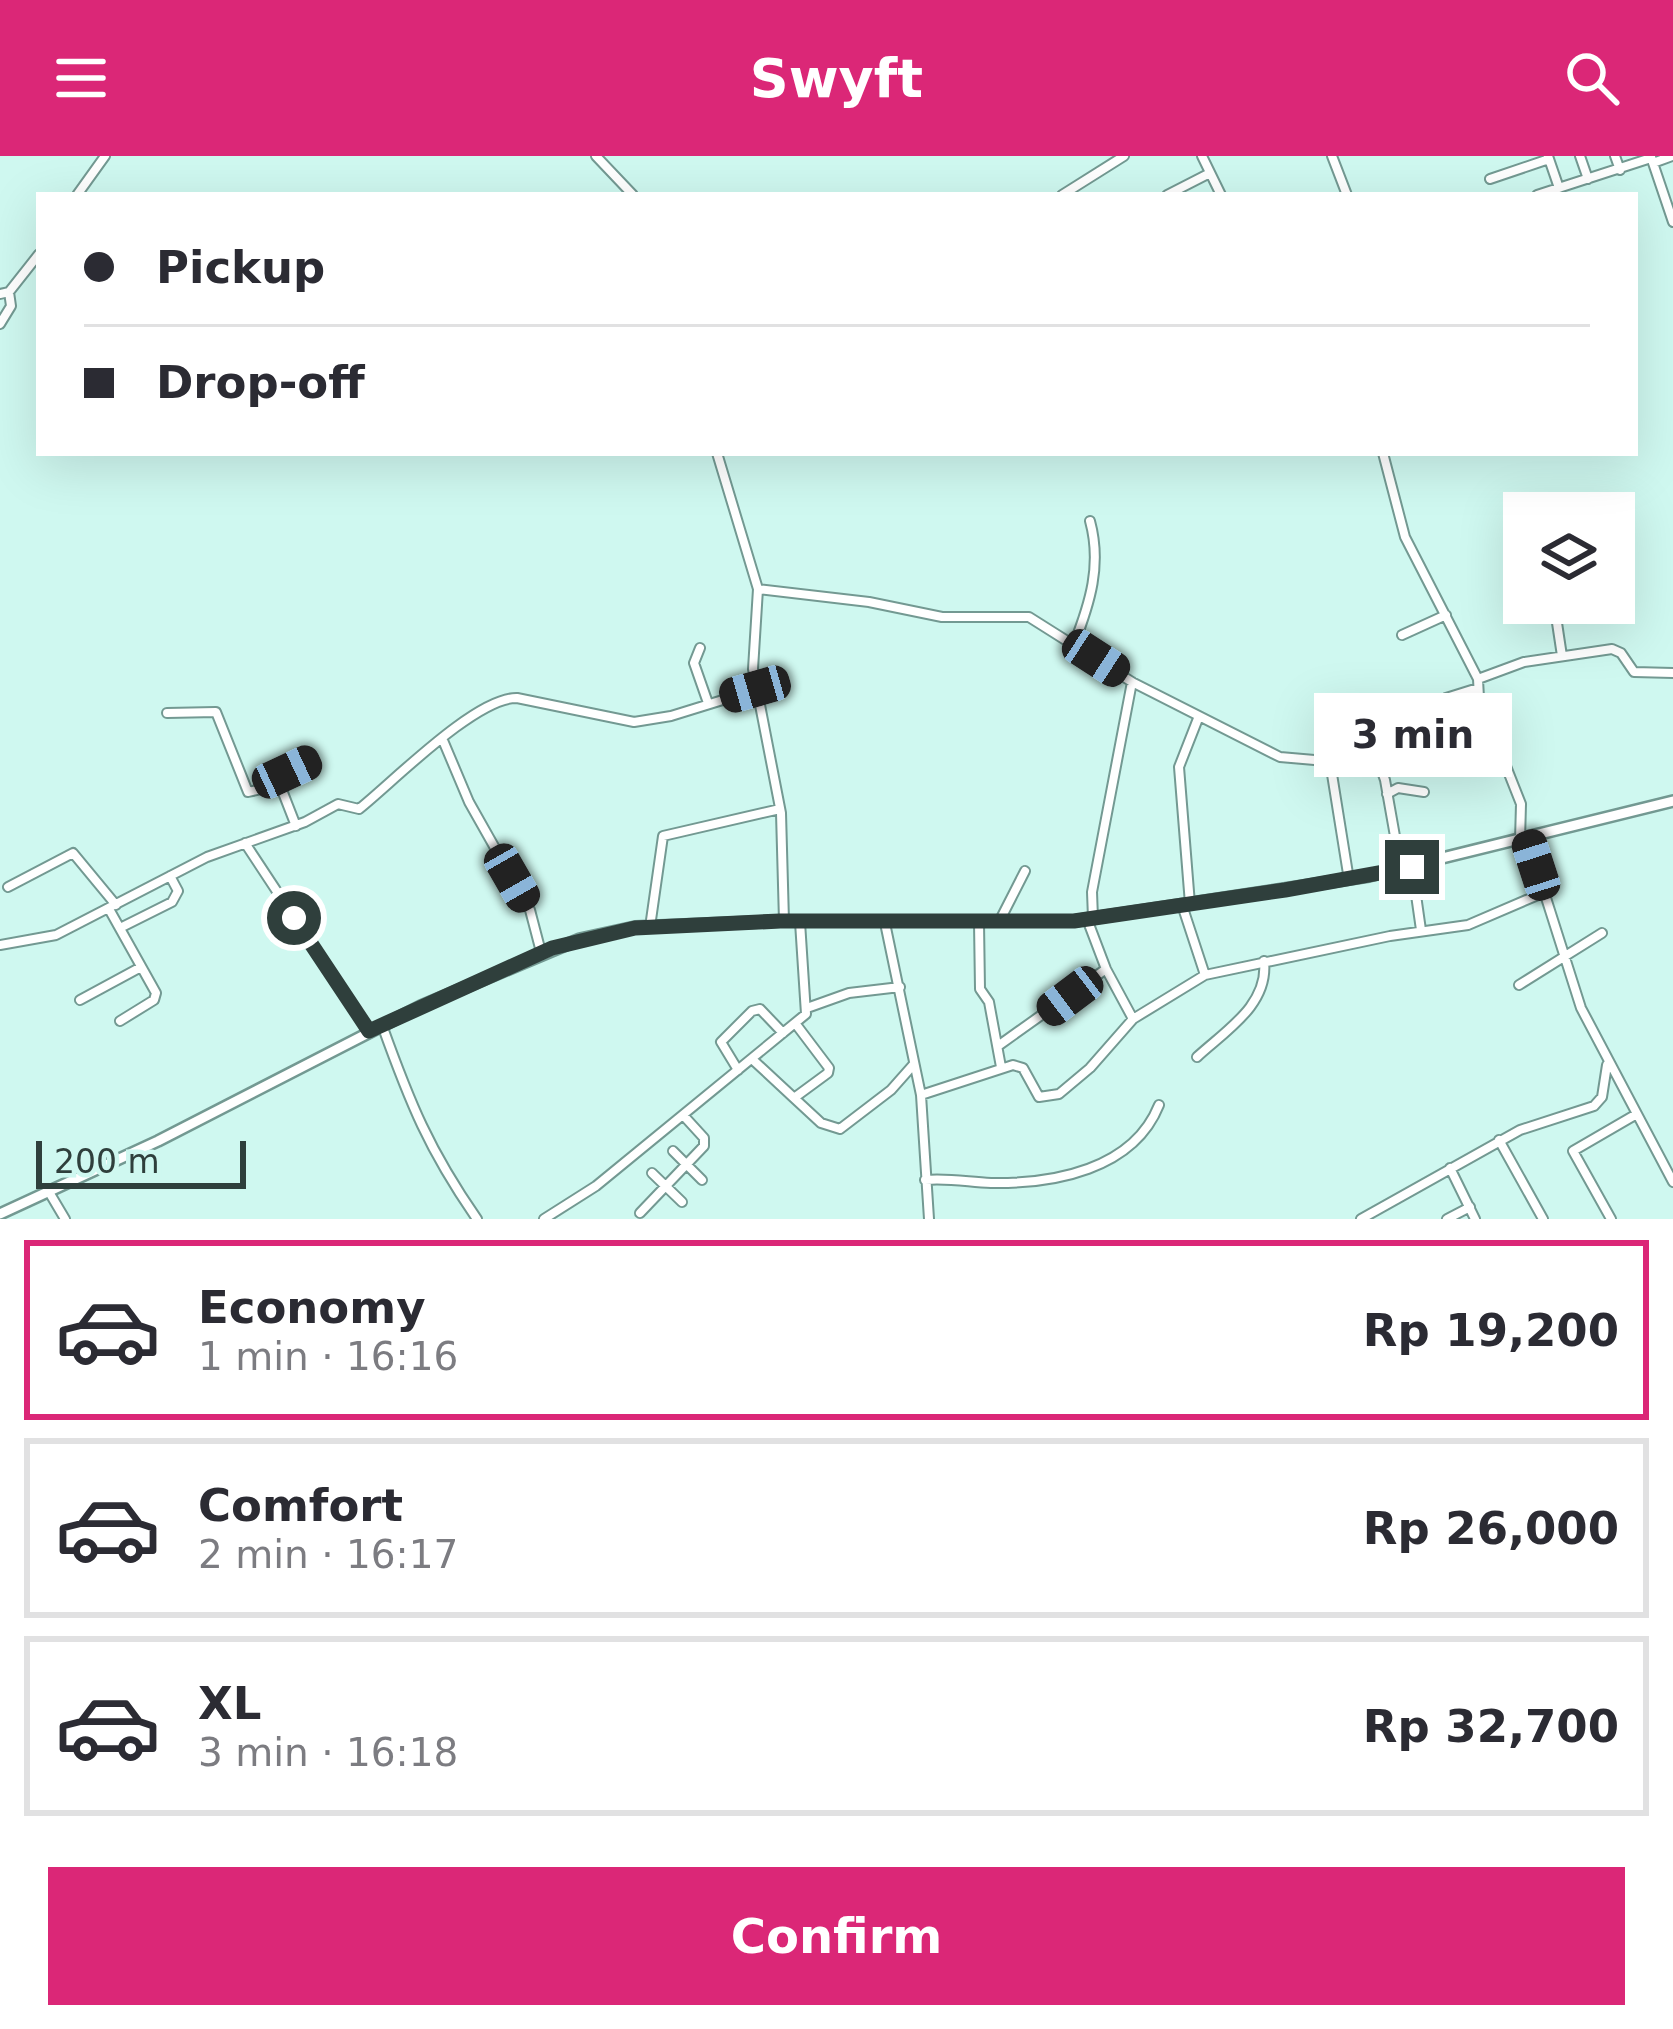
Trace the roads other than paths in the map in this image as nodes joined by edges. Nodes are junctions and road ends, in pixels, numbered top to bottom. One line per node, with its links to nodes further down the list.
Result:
1 (105, 156): 19 (street)
2 (596, 156): 20 (street)
3 (1202, 156): 12 (street)
4 (1332, 156): 23 (street)
5 (1580, 156): 14 (street)
6 (1615, 156): 11 (street)
7 (1672, 156): 10 (street)
8 (1549, 157): 13 (street); 16 (street)
9 (1119, 158): 21 (street)
10 (1652, 159): 11 (street); 17 (street)
11 (1620, 170): 14 (street)
12 (1210, 173): 18 (street); 22 (street)
13 (1490, 179)
14 (1588, 179): 16 (street)
15 (1673, 186): 17 (street)
16 (1559, 188): 24 (street)
17 (1662, 189): 25 (street)
18 (1184, 191)
19 (79, 192)
20 (630, 192)
21 (1067, 192)
22 (1220, 192)
23 (1345, 192)
24 (1546, 192)
25 (1673, 222)
26 (36, 257): 27 (street)
27 (4, 293): 28 (street)
28 (0, 324)
29 (718, 456): 32 (street)
30 (1384, 456): 33 (street)
31 (1090, 521): 36 (street)
32 (758, 589): 36 (street); 42 (street)
33 (1446, 615): 35 (street); 41 (street)
34 (1557, 624): 38 (street)
35 (1402, 635)
36 (1074, 644): 40 (street)
37 (700, 649): 43 (street)
38 (1562, 656): 39 (street); 41 (street)
39 (1673, 673)
40 (1132, 682): 45 (street); 66 (street)
41 (1478, 684): 47 (street); 56 (street)
42 (755, 689): 43 (street); 54 (street)
43 (708, 703): 46 (street)
44 (167, 713): 50 (street)
45 (1199, 716): 49 (street); 64 (street)
46 (442, 738): 55 (street); 77 (street)
47 (1373, 746): 49 (street); 52 (street)
48 (312, 760): 50 (street)
49 (1326, 761): 61 (street)
50 (280, 785): 55 (street)
51 (1424, 791): 52 (street)
52 (1388, 794): 58 (street)
53 (1673, 801): 56 (main road)
54 (780, 809): 67 (street); 72 (street)
55 (296, 826): 57 (street)
56 (1524, 839): 58 (main road); 63 (street)
57 (244, 843): 60 (street); 91 (street)
58 (1406, 868): 61 (main road); 74 (street)
59 (1025, 871): 71 (street)
60 (170, 876): 65 (street); 73 (street)
61 (1348, 880): 64 (main road)
62 (8, 887): 65 (street)
63 (1545, 892): 74 (street); 78 (street)
64 (1186, 904): 66 (main road); 82 (street)
65 (112, 907): 73 (street); 76 (street)
66 (1090, 918): 71 (main road); 81 (street)
67 (784, 921): 68 (main road); 72 (main road)
68 (800, 922): 69 (main road); 86 (street)
69 (885, 923): 70 (main road); 84 (street)
70 (979, 923): 71 (main road); 93 (street)
71 (998, 923)
72 (650, 927): 77 (main road)
73 (120, 928): 80 (street)
74 (1421, 930): 79 (street)
75 (1602, 933): 78 (street)
76 (0, 945)
77 (541, 952): 90 (main road)
78 (1564, 956): 83 (street); 97 (street)
79 (1264, 961): 82 (street); 94 (street)
80 (142, 967): 85 (street); 88 (street)
81 (1106, 969): 87 (street); 93 (street)
82 (1205, 975): 87 (street)
83 (1519, 986)
84 (900, 987): 86 (street); 96 (street)
85 (80, 1000)
86 (807, 1008): 89 (street)
87 (1133, 1018): 98 (street)
88 (119, 1021)
89 (795, 1023): 92 (street); 101 (street)
90 (382, 1025): 91 (main road); 121 (street)
91 (369, 1031): 114 (main road)
92 (783, 1033): 95 (street); 99 (street)
93 (998, 1046): 98 (street)
94 (1197, 1057)
95 (751, 1059): 99 (street); 101 (street)
96 (915, 1063): 100 (street); 101 (street)
97 (1607, 1063): 104 (street); 105 (street)
98 (1001, 1067): 100 (street)
99 (737, 1070): 103 (street)
100 (921, 1095): 111 (street)
101 (794, 1098)
102 (1160, 1105): 111 (street)
103 (682, 1115): 107 (street); 119 (street)
104 (1635, 1115): 112 (street); 127 (street)
105 (1499, 1140): 108 (street); 126 (street)
106 (673, 1150): 107 (street)
107 (686, 1165): 110 (street); 113 (street)
108 (1450, 1168): 116 (street); 123 (street)
109 (652, 1173): 113 (street)
110 (702, 1180)
111 (926, 1180): 122 (street)
112 (1673, 1182)
113 (666, 1186): 115 (street); 117 (street)
114 (49, 1192): 118 (main road); 120 (street)
115 (682, 1202)
116 (1470, 1207): 124 (street); 125 (street)
117 (640, 1213)
118 (0, 1214)
119 (547, 1218)
120 (65, 1219)
121 (477, 1219)
122 (929, 1219)
123 (1361, 1219)
124 (1447, 1219)
125 (1475, 1219)
126 (1543, 1219)
127 (1611, 1219)

